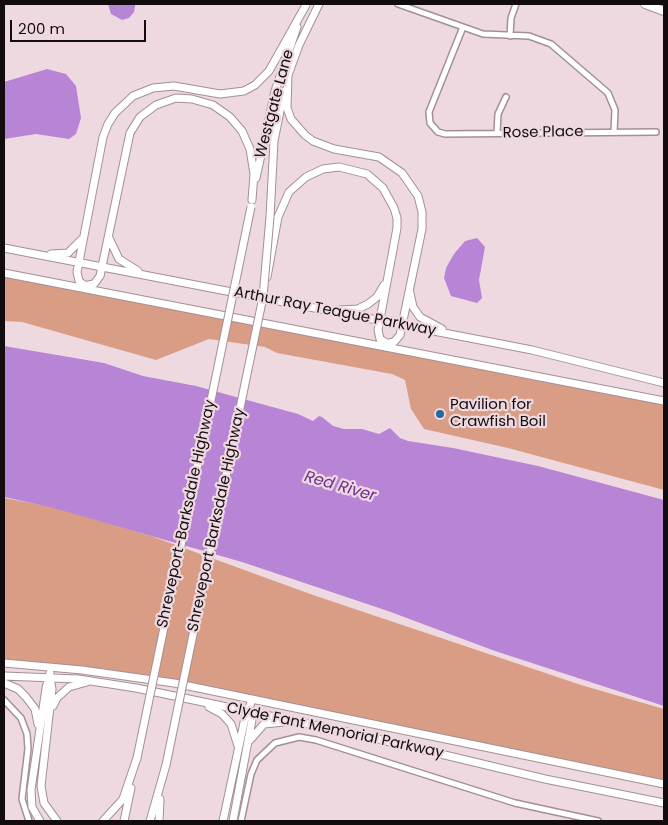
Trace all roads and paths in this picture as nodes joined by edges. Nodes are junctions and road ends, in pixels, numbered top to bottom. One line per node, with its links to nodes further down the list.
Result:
1 (306, 4): 14 (main road, Westgate Lane); 16 (main road)
2 (318, 4): 9 (main road, Westgate Lane)
3 (398, 4): 7 (street)
4 (516, 4): 8 (street)
5 (645, 4): 6 (main road)
6 (664, 11)
7 (463, 27): 8 (street); 13 (street, Rose Place)
8 (510, 36): 11 (street)
9 (288, 76): 15 (main road, Westgate Lane); 26 (main road)
10 (506, 97): 13 (street)
11 (614, 132): 12 (street, Rose Place); 13 (street, Rose Place)
12 (656, 132)
13 (498, 133)
14 (251, 203): 17 (main road); 52 (main road, Shreveport-Barksdale Highway, bridge)
15 (274, 217): 21 (main road); 53 (main road, Shreveport Barksdale Highway, bridge)
16 (84, 232): 18 (main road); 19 (main road)
17 (108, 235): 20 (main road); 23 (main road)
18 (7, 249): 19 (main road, Arthur Ray Teague Parkway)
19 (78, 263): 20 (main road, Arthur Ray Teague Parkway); 25 (main road)
20 (102, 268): 23 (main road, Arthur Ray Teague Parkway); 25 (main road)
21 (388, 270): 28 (main road); 29 (main road)
22 (4, 273): 24 (main road, Arthur Ray Teague Parkway)
23 (160, 278): 28 (main road, Arthur Ray Teague Parkway)
24 (72, 286): 25 (main road); 27 (main road, Arthur Ray Teague Parkway)
25 (84, 286): 27 (main road)
26 (409, 289): 30 (main road); 31 (main road)
27 (94, 290): 32 (main road, Arthur Ray Teague Parkway)
28 (326, 310): 29 (main road, Arthur Ray Teague Parkway)
29 (379, 320): 30 (main road, Arthur Ray Teague Parkway); 33 (main road)
30 (402, 325): 31 (main road, Arthur Ray Teague Parkway); 33 (main road)
31 (468, 337): 35 (main road, Arthur Ray Teague Parkway)
32 (375, 344): 33 (main road); 34 (main road, Arthur Ray Teague Parkway)
33 (387, 344): 34 (main road)
34 (396, 348): 36 (main road, Arthur Ray Teague Parkway)
35 (664, 384)
36 (664, 401)
37 (4, 664): 38 (main road, Clyde Fant Memorial Parkway)
38 (51, 666): 40 (main road); 45 (main road, Clyde Fant Memorial Parkway)
39 (4, 676): 40 (main road, Clyde Fant Memorial Parkway)
40 (50, 677): 41 (main road, Clyde Fant Memorial Parkway); 46 (main road); 49 (main road)
41 (100, 682): 44 (main road, Clyde Fant Memorial Parkway); 46 (main road)
42 (4, 683): 49 (main road)
43 (4, 700): 56 (street)
44 (190, 700): 47 (main road, Clyde Fant Memorial Parkway); 51 (main road)
45 (252, 700): 47 (main road); 54 (main road, Clyde Fant Memorial Parkway)
46 (50, 711): 58 (main road)
47 (249, 712): 48 (main road, Clyde Fant Memorial Parkway); 50 (main road); 51 (main road)
48 (302, 722): 50 (main road); 55 (main road, Clyde Fant Memorial Parkway)
49 (39, 732): 57 (main road)
50 (248, 745): 64 (main road)
51 (238, 749): 63 (main road)
52 (137, 758): 59 (main road); 60 (main road, Shreveport-Barksdale Highway)
53 (166, 765): 61 (main road, Shreveport Barksdale Highway); 62 (main road)
54 (664, 784)
55 (664, 803)
56 (29, 821)
57 (40, 821)
58 (57, 821)
59 (103, 821)
60 (124, 821)
61 (150, 821)
62 (159, 821)
63 (223, 821)
64 (233, 821)
65 (241, 821): 66 (street)
66 (598, 821)

